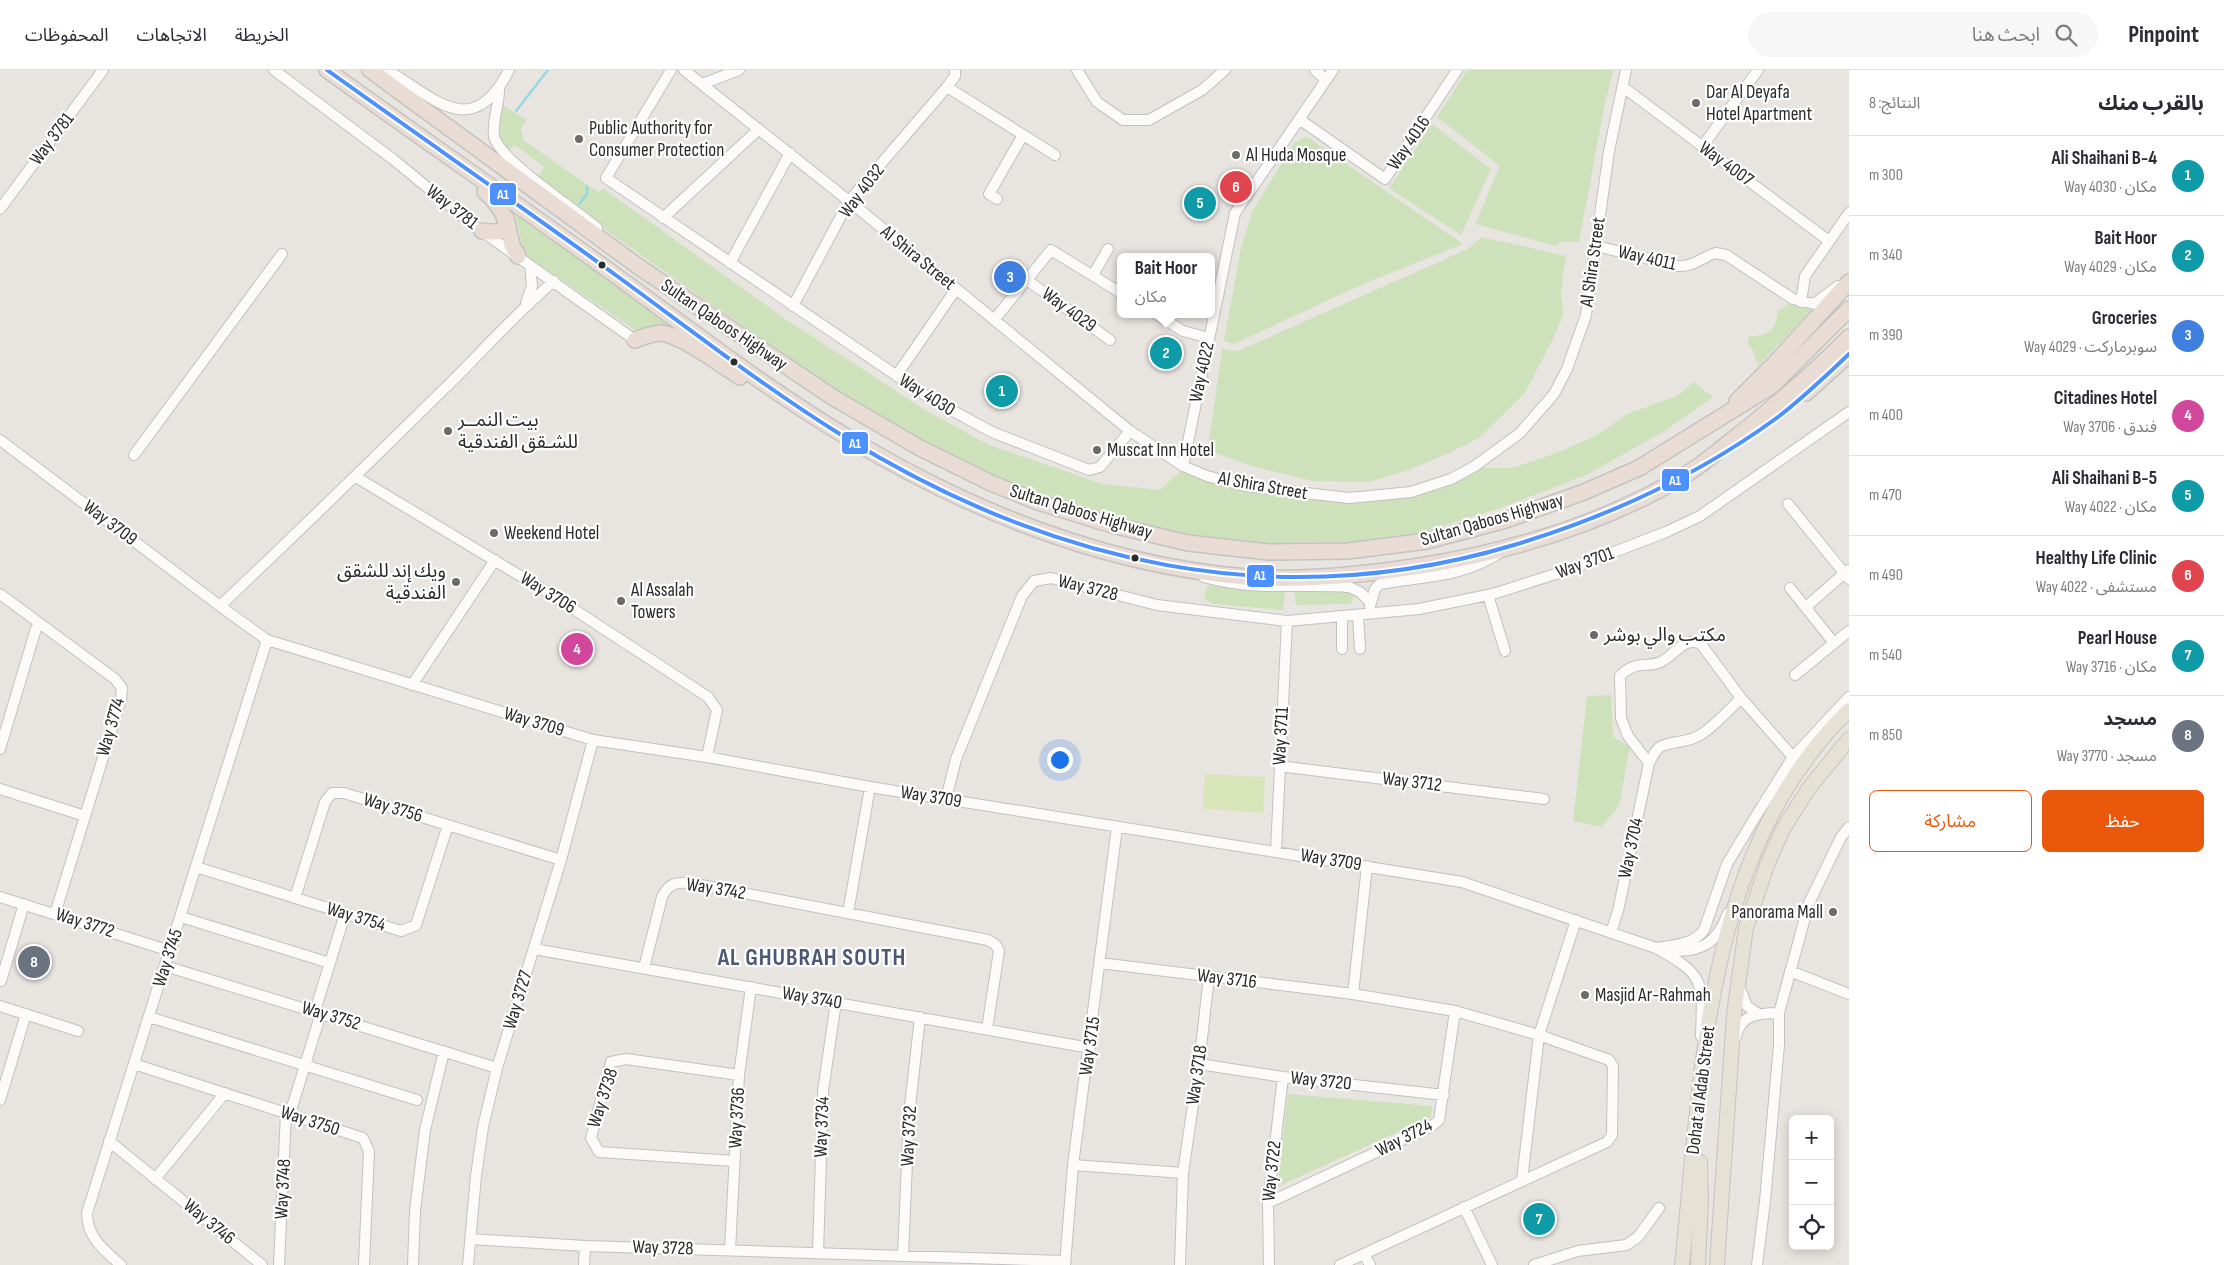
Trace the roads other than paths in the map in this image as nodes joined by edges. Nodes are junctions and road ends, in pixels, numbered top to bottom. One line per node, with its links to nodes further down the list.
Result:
1 (103, 70): 32 (street, Way 3781)
2 (274, 70): 36 (street, Way 3781)
3 (328, 70): 25 (highway, Sultan Qaboos Highway)
4 (370, 70): 43 (highway, Sultan Qaboos Highway)
5 (387, 70): 22 (street)
6 (509, 70): 22 (street)
7 (671, 70): 35 (street, Way 4030)
8 (684, 70): 19 (street, Al Shira Street)
9 (739, 70): 19 (street)
10 (955, 70): 20 (street, Way 4032)
11 (1077, 70): 12 (street)
12 (1225, 70)
13 (1315, 70): 18 (street)
14 (1333, 70): 18 (street, Way 4022)
15 (1457, 70): 23 (street, Way 4016)
16 (1626, 70): 21 (street, Al Shira Street)
17 (1758, 70): 27 (street)
18 (1326, 80): 23 (street, Way 4022)
19 (702, 84): 24 (street, Al Shira Street)
20 (947, 87): 26 (street); 31 (street, Way 4032)
21 (1623, 87): 27 (street, Way 4007); 38 (street, Al Shira Street)
22 (499, 90): 43 (street)
23 (1299, 119): 53 (street, Way 4022)
24 (760, 130): 28 (street, Al Shira Street); 35 (street)
25 (417, 135): 34 (highway); 66 (highway, Sultan Qaboos Highway)
26 (1023, 135): 29 (street); 30 (street)
27 (1702, 147): 37 (street, Way 4007)
28 (790, 154): 31 (street, Al Shira Street); 42 (street)
29 (1055, 155)
30 (997, 199)
31 (849, 201): 48 (street, Al Shira Street); 52 (street, Way 4032)
32 (0, 209)
33 (1849, 212): 37 (street)
34 (506, 218): 36 (highway); 41 (highway)
35 (663, 218): 42 (street, Way 4030)
36 (482, 231): 41 (street, Way 3781)
37 (1829, 241): 50 (street)
38 (1596, 246): 50 (street, Way 4011); 70 (street, Al Shira Street)
39 (1108, 249): 44 (street)
40 (282, 254): 69 (street)
41 (524, 260): 47 (street, Way 3781); 51 (street)
42 (730, 263): 52 (street, Way 4030)
43 (639, 267): 68 (highway, Sultan Qaboos Highway)
44 (1093, 275): 45 (street, Way 4029); 49 (street, Way 4029)
45 (1027, 280): 57 (street, Way 4029); 61 (street, Way 4029)
46 (1849, 280): 50 (street); 68 (highway)
47 (554, 281): 51 (street); 60 (street, Way 3781)
48 (956, 289): 57 (street, Al Shira Street); 63 (street)
49 (1117, 290)
50 (1802, 302)
51 (524, 306): 72 (street)
52 (793, 306): 63 (street, Way 4030)
53 (1215, 309)
54 (1849, 309): 68 (highway, Sultan Qaboos Highway)
55 (1162, 318): 59 (street)
56 (1213, 318): 59 (street, Way 4022)
57 (994, 320): 65 (street, Al Shira Street)
58 (1849, 337): 71 (highway, Sultan Qaboos Highway)
59 (1209, 338): 70 (street, Way 4022)
60 (634, 340): 66 (highway)
61 (1110, 340)
62 (1849, 354): 71 (highway)
63 (897, 376): 65 (street, Way 4030)
64 (1849, 412): 80 (street, Way 3701)
65 (1130, 431): 70 (street, Al Shira Street)
66 (845, 436): 76 (highway, Sultan Qaboos Highway)
67 (0, 440): 82 (street, Way 3709)
68 (1687, 440)
69 (134, 455)
70 (1183, 466)
71 (1694, 470): 74 (highway, Sultan Qaboos Highway)
72 (356, 477): 75 (street, Way 3706); 82 (street)
73 (1788, 504): 77 (street)
74 (1506, 548): 76 (highway, Sultan Qaboos Highway); 81 (street)
75 (494, 560): 96 (street); 104 (street, Way 3706)
76 (1168, 566): 81 (street)
77 (1847, 574): 83 (street)
78 (1790, 588): 83 (street)
79 (0, 594): 88 (street, Way 3774)
80 (1488, 595): 84 (street, Way 3701); 94 (street)
81 (1370, 602): 84 (street)
82 (220, 606): 90 (street, Way 3709)
83 (1806, 607): 91 (street)
84 (1371, 615): 85 (street, Way 3701)
85 (1358, 616): 86 (street, Way 3701); 92 (street)
86 (1342, 617): 87 (street, Way 3701); 93 (street)
87 (1287, 621): 107 (street, Way 3711); 110 (street, Way 3728)
88 (38, 622): 100 (street); 112 (street, Way 3774)
89 (1849, 631): 91 (street)
90 (267, 640): 96 (street, Way 3709); 120 (street, Way 3745)
91 (1834, 643): 95 (street)
92 (1360, 649)
93 (1342, 650)
94 (1505, 651)
95 (1795, 675)
96 (412, 685): 102 (street, Way 3709)
97 (1849, 696): 105 (street)
98 (1741, 698): 105 (street); 106 (street); 106 (street)
99 (1849, 710): 118 (main road, Dohat al Adab Street)
100 (3, 723): 103 (street)
101 (1849, 739): 143 (main road, Dohat al Adab Street)
102 (594, 740): 104 (street, Way 3709); 119 (street, Way 3727)
103 (0, 749)
104 (707, 757): 108 (street, Way 3709)
105 (1793, 757): 113 (street)
106 (1649, 763): 131 (street, Way 3704)
107 (1279, 766): 111 (street, Way 3712); 117 (street, Way 3711)
108 (870, 787): 110 (street, Way 3709); 126 (street)
109 (0, 790): 112 (street)
110 (946, 799): 115 (street, Way 3709)
111 (1544, 799)
112 (85, 816): 127 (street, Way 3774)
113 (1754, 819): 118 (street); 132 (street)
114 (448, 825): 119 (street, Way 3756); 124 (street, Way 3756); 128 (street, Way 3754)
115 (1117, 827): 117 (street, Way 3709); 137 (street, Way 3715)
116 (1849, 827): 140 (street)
117 (1276, 851): 121 (street, Way 3709)
118 (1751, 858): 122 (main road, Dohat al Adab Street)
119 (561, 860): 133 (street, Way 3727)
120 (196, 866): 124 (street, Way 3754); 129 (street, Way 3745)
121 (1366, 866): 130 (street, Way 3709); 145 (street)
122 (1745, 877): 132 (street, Way 3709); 168 (main road, Dohat al Adab Street)
123 (0, 897): 125 (street, Way 3772)
124 (295, 898): 128 (street, Way 3754)
125 (24, 904): 127 (street, Way 3772); 135 (street)
126 (848, 913): 139 (street, Way 3742); 156 (street, Way 3742)
127 (55, 914): 134 (street, Way 3772)
128 (345, 914): 136 (street, Way 3748)
129 (180, 917): 134 (street, Way 3745); 136 (street)
130 (1576, 920): 131 (street, Way 3709); 158 (street)
131 (1610, 932): 132 (street, Way 3709)
132 (1656, 948): 168 (street, Way 3709)
133 (534, 949): 139 (street, Way 3740); 164 (street, Way 3727)
134 (170, 951): 138 (street, Way 3745)
135 (5, 953): 142 (street)
136 (330, 963): 150 (street, Way 3748)
137 (1100, 963): 141 (street, Way 3716); 159 (street, Way 3715)
138 (165, 966): 150 (street, Way 3752); 155 (street, Way 3745)
139 (644, 968): 144 (street, Way 3740)
140 (1790, 971): 146 (street); 152 (street)
141 (1209, 977): 145 (street, Way 3716); 162 (street, Way 3718)
142 (1, 981)
143 (1738, 981): 151 (street); 165 (main road, Dohat al Adab Street)
144 (751, 987): 147 (street, Way 3740); 166 (street, Way 3736)
145 (1353, 994): 149 (street, Way 3716)
146 (1849, 994)
147 (836, 1002): 154 (street, Way 3740); 187 (street, Way 3734)
148 (0, 1006): 153 (street)
149 (1455, 1011): 158 (street, Way 3716); 170 (street, Way 3724)
150 (318, 1012): 160 (street, Way 3752); 163 (street, Way 3748)
151 (1757, 1013): 152 (street); 165 (street)
152 (1779, 1013): 208 (street)
153 (26, 1014): 157 (street); 171 (street)
154 (920, 1017): 156 (street, Way 3740); 189 (street, Way 3732)
155 (149, 1018): 161 (street, Way 3745); 163 (street)
156 (987, 1029): 159 (street, Way 3740)
157 (78, 1031)
158 (1539, 1035): 180 (street); 180 (street, Way 3716)
159 (1090, 1048): 177 (street, Way 3715)
160 (444, 1051): 164 (street, Way 3752); 196 (street)
161 (134, 1064): 169 (street, Way 3750); 175 (street, Way 3745)
162 (1199, 1064): 167 (street, Way 3720); 178 (street, Way 3718)
163 (306, 1066): 172 (street); 173 (street, Way 3748)
164 (497, 1068): 184 (street, Way 3727)
165 (1730, 1068): 207 (main road, Dohat al Adab Street)
166 (739, 1075): 176 (street, Way 3736); 176 (street, Way 3738)
167 (1283, 1077): 170 (street, Way 3720); 181 (street, Way 3722)
168 (1700, 1087): 174 (main road, Dohat al Adab Street)
169 (225, 1093): 173 (street, Way 3750); 179 (street)
170 (1444, 1095): 181 (street, Way 3724)
171 (0, 1100)
172 (417, 1100)
173 (288, 1114): 194 (street, Way 3748); 195 (street, Way 3750)
174 (1698, 1114): 205 (main road, Dohat al Adab Street); 206 (main road)
175 (109, 1141): 179 (street, Way 3746); 192 (street, Way 3745)
176 (734, 1161): 186 (street, Way 3736)
177 (1073, 1165): 178 (street); 191 (street, Way 3715)
178 (1183, 1173): 199 (street, Way 3718)
179 (155, 1179): 193 (street, Way 3746)
180 (1522, 1180): 182 (street, Way 3716)
181 (1268, 1203): 200 (street, Way 3722)
182 (1464, 1207): 188 (street, Way 3716); 203 (street)
183 (1658, 1208): 204 (street)
184 (471, 1239): 185 (street, Way 3728); 197 (street, Way 3727)
185 (585, 1246): 186 (street, Way 3728); 198 (street)
186 (730, 1250): 187 (street, Way 3728)
187 (818, 1253): 189 (street, Way 3728)
188 (1364, 1254): 201 (street, Way 3716); 202 (street)
189 (903, 1256): 190 (street, Way 3728)
190 (965, 1262): 191 (street, Way 3728)
191 (1065, 1263)
192 (121, 1265)
193 (262, 1265)
194 (279, 1265)
195 (364, 1265)
196 (413, 1265)
197 (468, 1265)
198 (584, 1265)
199 (1180, 1265)
200 (1269, 1265)
201 (1340, 1265)
202 (1370, 1265)
203 (1492, 1265)
204 (1534, 1265)
205 (1682, 1265)
206 (1698, 1265)
207 (1717, 1265)
208 (1757, 1265)

